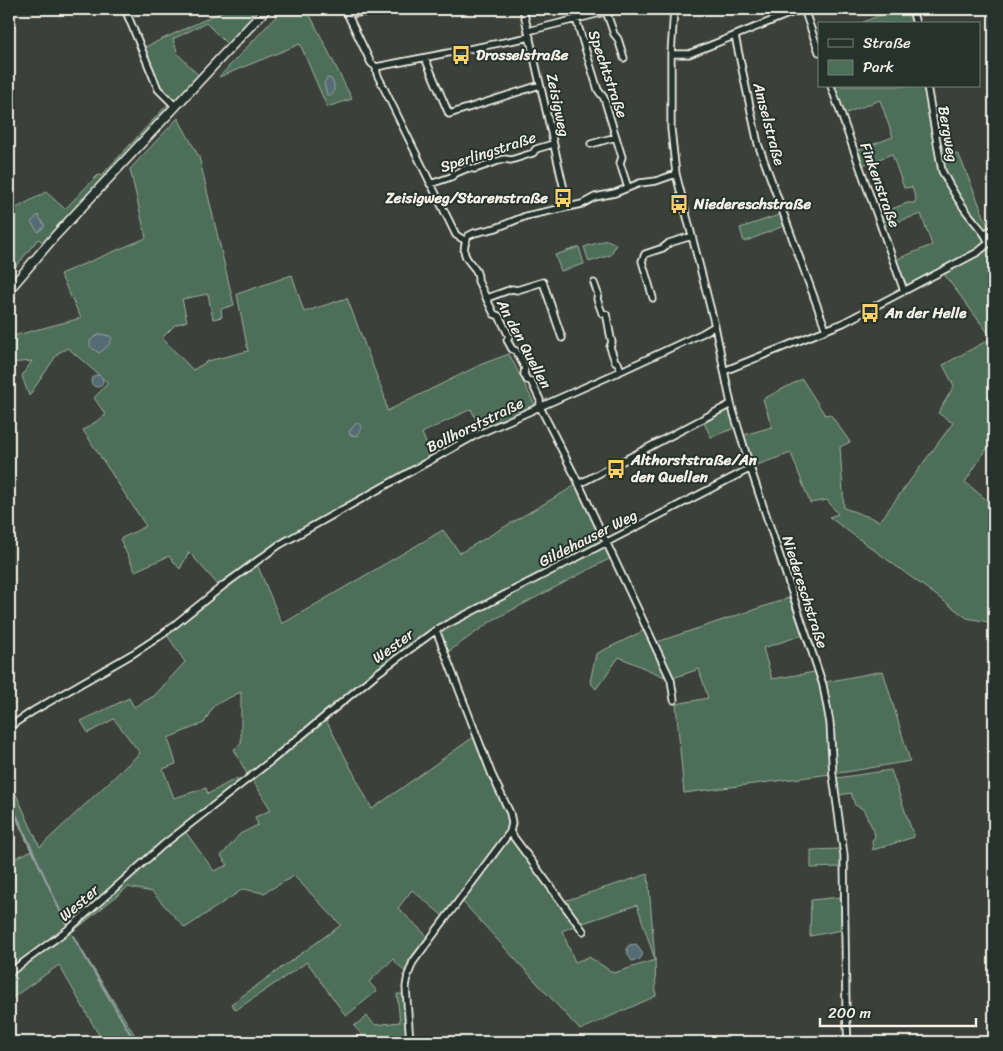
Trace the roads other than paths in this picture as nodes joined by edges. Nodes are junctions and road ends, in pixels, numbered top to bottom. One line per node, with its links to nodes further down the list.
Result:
1 (125, 9): 23 (street)
2 (266, 9): 23 (main road)
3 (396, 9): 9 (street)
4 (523, 9): 13 (street, Zeisigweg)
5 (617, 9): 10 (street)
6 (674, 9): 16 (street, Niedereschstraße)
7 (802, 9): 14 (street); 15 (street)
8 (912, 9): 12 (street)
9 (346, 11): 19 (street)
10 (606, 11): 11 (street); 18 (street)
11 (576, 19): 13 (street); 24 (street, Spechtstraße)
12 (915, 22)
13 (529, 34): 17 (street); 20 (street, Zeisigweg)
14 (734, 36): 16 (street); 41 (street, Amselstraße)
15 (818, 49)
16 (671, 54): 27 (street, Niedereschstraße)
17 (425, 58): 19 (street); 20 (street)
18 (624, 58)
19 (376, 67): 28 (street)
20 (540, 85): 25 (street, Zeisigweg)
21 (832, 88): 37 (street, Finkenstraße)
22 (927, 88): 32 (street, Bergweg)
23 (176, 107): 36 (main road)
24 (616, 137): 26 (street, Spechtstraße); 29 (street, Spechtstraße)
25 (553, 144): 28 (street, Sperlingstraße); 30 (street, Zeisigweg)
26 (591, 144)
27 (676, 174): 29 (street); 33 (street, Niedereschstraße)
28 (430, 184): 34 (street)
29 (628, 188): 30 (street)
30 (568, 207): 34 (street)
31 (994, 229): 32 (street)
32 (985, 233): 37 (street)
33 (692, 236): 39 (street); 40 (street, Niedereschstraße)
34 (466, 241): 38 (street, An den Quellen)
35 (594, 283): 43 (street)
36 (9, 290)
37 (904, 291): 41 (street)
38 (487, 298): 42 (street); 46 (street, An den Quellen)
39 (653, 298)
40 (715, 326): 43 (street, Bollhorststraße); 44 (street, Niedereschstraße)
41 (826, 330): 44 (street)
42 (562, 338)
43 (621, 371): 46 (street, Bollhorststraße)
44 (724, 371): 45 (street, Niedereschstraße)
45 (731, 404): 47 (street, Niedereschstraße); 48 (street)
46 (540, 407): 48 (street, An den Quellen); 52 (street, Bollhorststraße)
47 (751, 468): 49 (street, Gildehauser Weg); 57 (street, Niedereschstraße)
48 (579, 484): 49 (street, An den Quellen)
49 (607, 543): 50 (street, Gildehauser Weg); 51 (street, An den Quellen)
50 (436, 630): 53 (street, Wester); 55 (street, Wester)
51 (674, 700)
52 (9, 727)
53 (510, 832): 54 (street); 56 (street)
54 (583, 931)
55 (9, 973)
56 (410, 1042)
57 (848, 1042)

